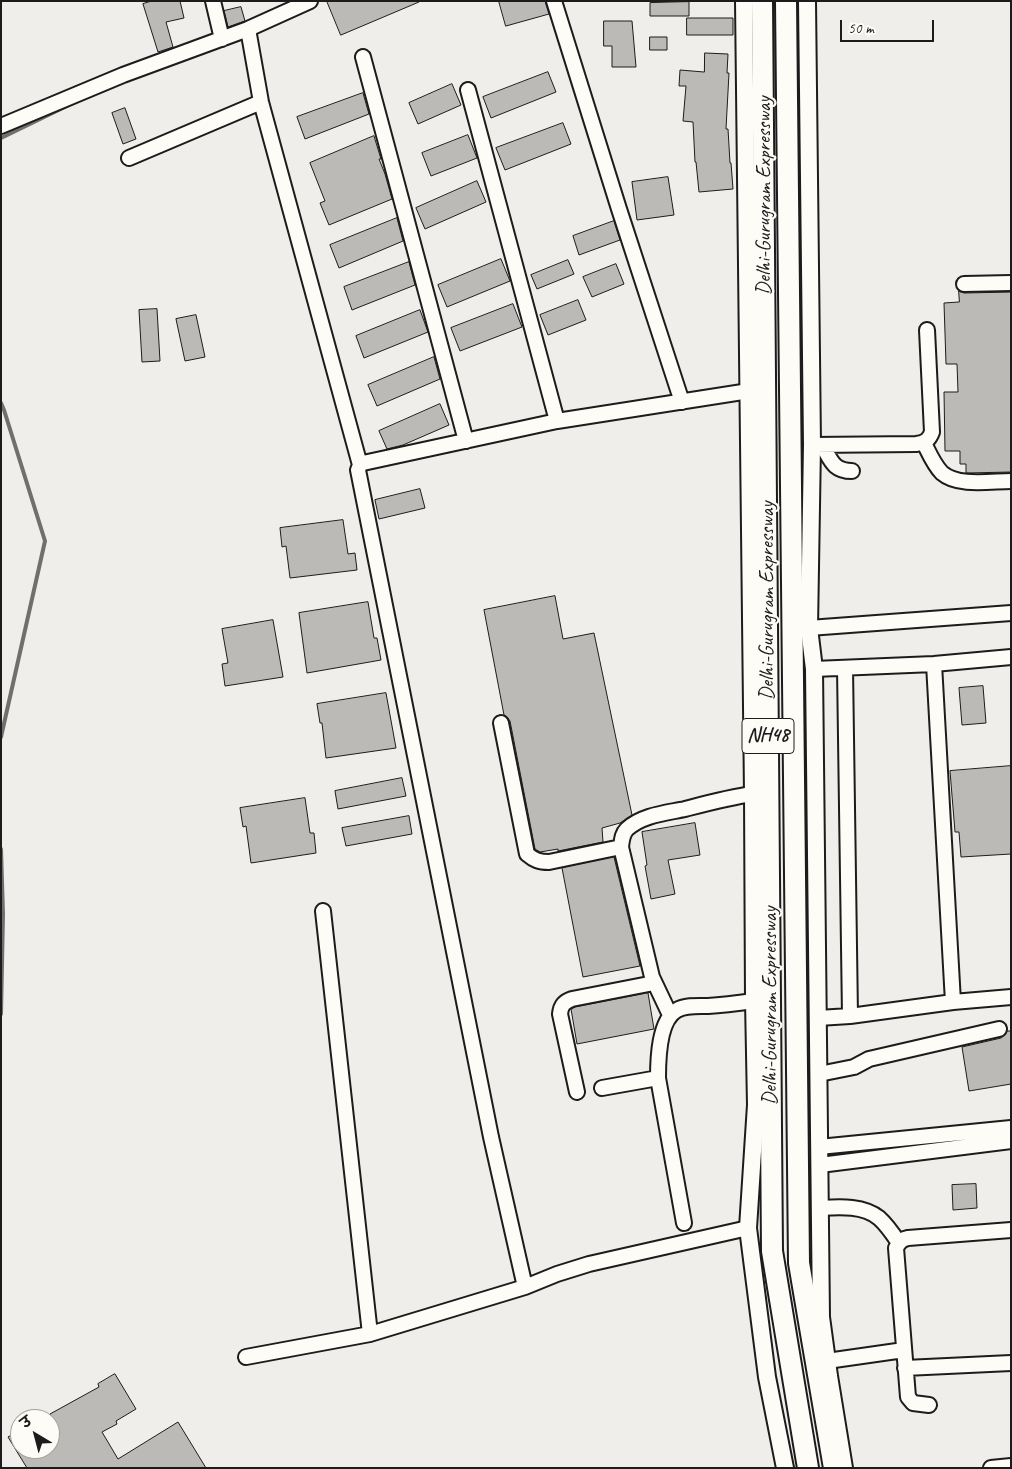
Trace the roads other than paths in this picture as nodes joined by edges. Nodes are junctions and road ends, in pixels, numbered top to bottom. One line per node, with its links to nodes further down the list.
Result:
1 (212, 1): 9 (street)
2 (554, 1): 19 (street)
3 (744, 1): 18 (main road)
4 (762, 1): 68 (highway, Delhi-Gurugram Expressway / NH48)
5 (786, 1): 69 (highway, Delhi-Gurugram Expressway / NH48)
6 (807, 1): 23 (main road)
7 (307, 2): 8 (street)
8 (248, 29): 9 (street); 12 (street)
9 (222, 39): 13 (street)
10 (363, 57): 21 (street)
11 (468, 90): 20 (street)
12 (261, 102): 14 (street); 24 (street)
13 (1, 126)
14 (128, 158)
15 (1011, 283): 16 (street)
16 (964, 284)
17 (927, 330): 22 (street)
18 (749, 391): 19 (street); 34 (main road)
19 (682, 402): 20 (street)
20 (558, 421): 21 (street)
21 (466, 441): 24 (street)
22 (924, 443): 23 (street); 26 (street)
23 (817, 445): 25 (street); 28 (main road)
24 (360, 465): 58 (street)
25 (852, 471)
26 (1011, 481)
27 (1011, 613): 28 (street)
28 (809, 628): 32 (main road)
29 (1011, 658): 30 (street)
30 (934, 664): 31 (street); 40 (street)
31 (845, 668): 32 (street); 42 (street)
32 (814, 669): 43 (main road)
33 (501, 723): 35 (street)
34 (753, 794): 35 (street); 39 (main road)
35 (621, 847): 37 (street)
36 (323, 912): 59 (street)
37 (654, 983): 41 (street); 48 (street)
38 (1011, 997): 40 (street)
39 (754, 1000): 41 (street); 55 (main road)
40 (953, 1002): 42 (street)
41 (670, 1015): 46 (street)
42 (850, 1016): 43 (street)
43 (818, 1018): 45 (main road)
44 (999, 1029): 45 (street)
45 (819, 1074): 51 (main road)
46 (658, 1078): 47 (street); 54 (street)
47 (602, 1088)
48 (577, 1092)
49 (1011, 1128): 51 (street)
50 (1011, 1141): 52 (street)
51 (820, 1147): 52 (main road)
52 (820, 1165): 53 (main road)
53 (820, 1208): 57 (street); 62 (main road)
54 (684, 1223)
55 (748, 1228): 58 (street); 67 (main road)
56 (1011, 1230): 57 (street)
57 (899, 1243): 60 (street)
58 (525, 1287): 59 (street)
59 (370, 1334): 61 (street)
60 (904, 1350): 62 (street); 64 (street)
61 (246, 1357)
62 (827, 1361): 70 (main road)
63 (1011, 1362): 64 (street)
64 (906, 1368): 65 (street)
65 (929, 1405)
66 (1011, 1466): 71 (street)
67 (785, 1468)
68 (808, 1468)
69 (834, 1468)
70 (844, 1468)
71 (991, 1468)

